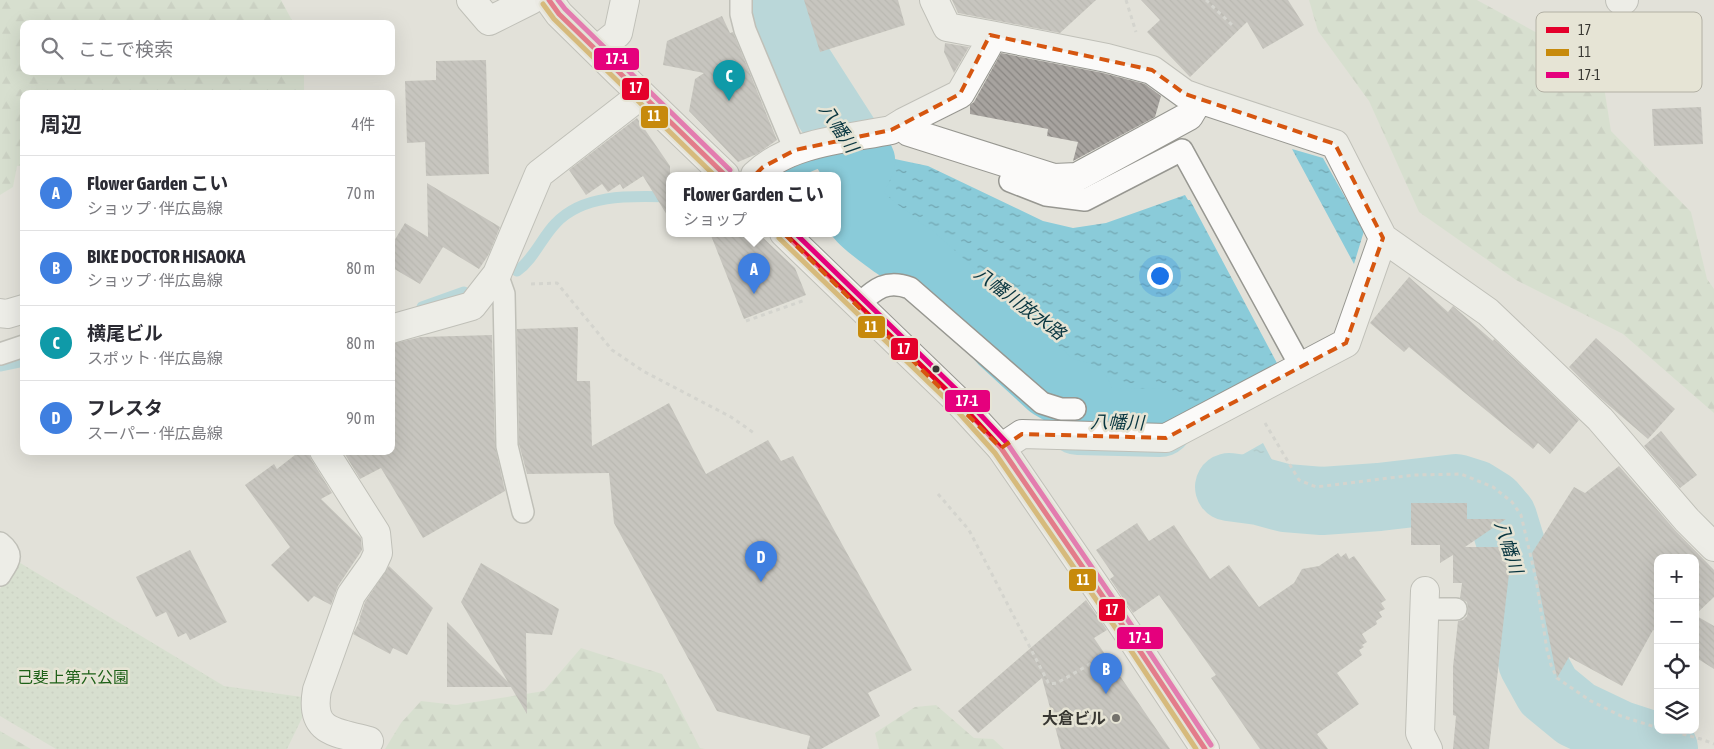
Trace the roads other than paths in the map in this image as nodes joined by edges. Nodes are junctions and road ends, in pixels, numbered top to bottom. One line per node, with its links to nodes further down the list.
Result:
1 (472, 0): 2 (street)
2 (532, 0)
3 (549, 0): 10 (main road)
4 (626, 0): 10 (street)
5 (740, 0): 14 (lane)
6 (934, 0): 9 (street)
7 (1620, 0): 8 (street)
8 (1624, 0)
9 (990, 35): 12 (street); 13 (street)
10 (597, 50): 11 (main road)
11 (641, 95): 16 (main road); 20 (street)
12 (1199, 99): 15 (street); 19 (street)
13 (897, 126): 14 (street); 15 (street)
14 (800, 149): 17 (street)
15 (1016, 165): 27 (lane)
16 (722, 172)
17 (758, 172)
18 (788, 237): 21 (main road)
19 (1384, 238): 27 (street); 33 (street)
20 (499, 280): 24 (street); 31 (lane)
21 (859, 304): 28 (lane); 29 (main road)
22 (20, 310): 23 (street)
23 (0, 313)
24 (395, 328)
25 (20, 347): 26 (lane)
26 (0, 354)
27 (1301, 367): 29 (street)
28 (1075, 410)
29 (1001, 448): 38 (main road)
30 (327, 455): 37 (street)
31 (523, 512)
32 (0, 542): 34 (lane)
33 (1714, 547)
34 (0, 575)
35 (1424, 600): 36 (lane); 39 (street)
36 (1456, 609)
37 (370, 741)
38 (1205, 749)
39 (1428, 749)

